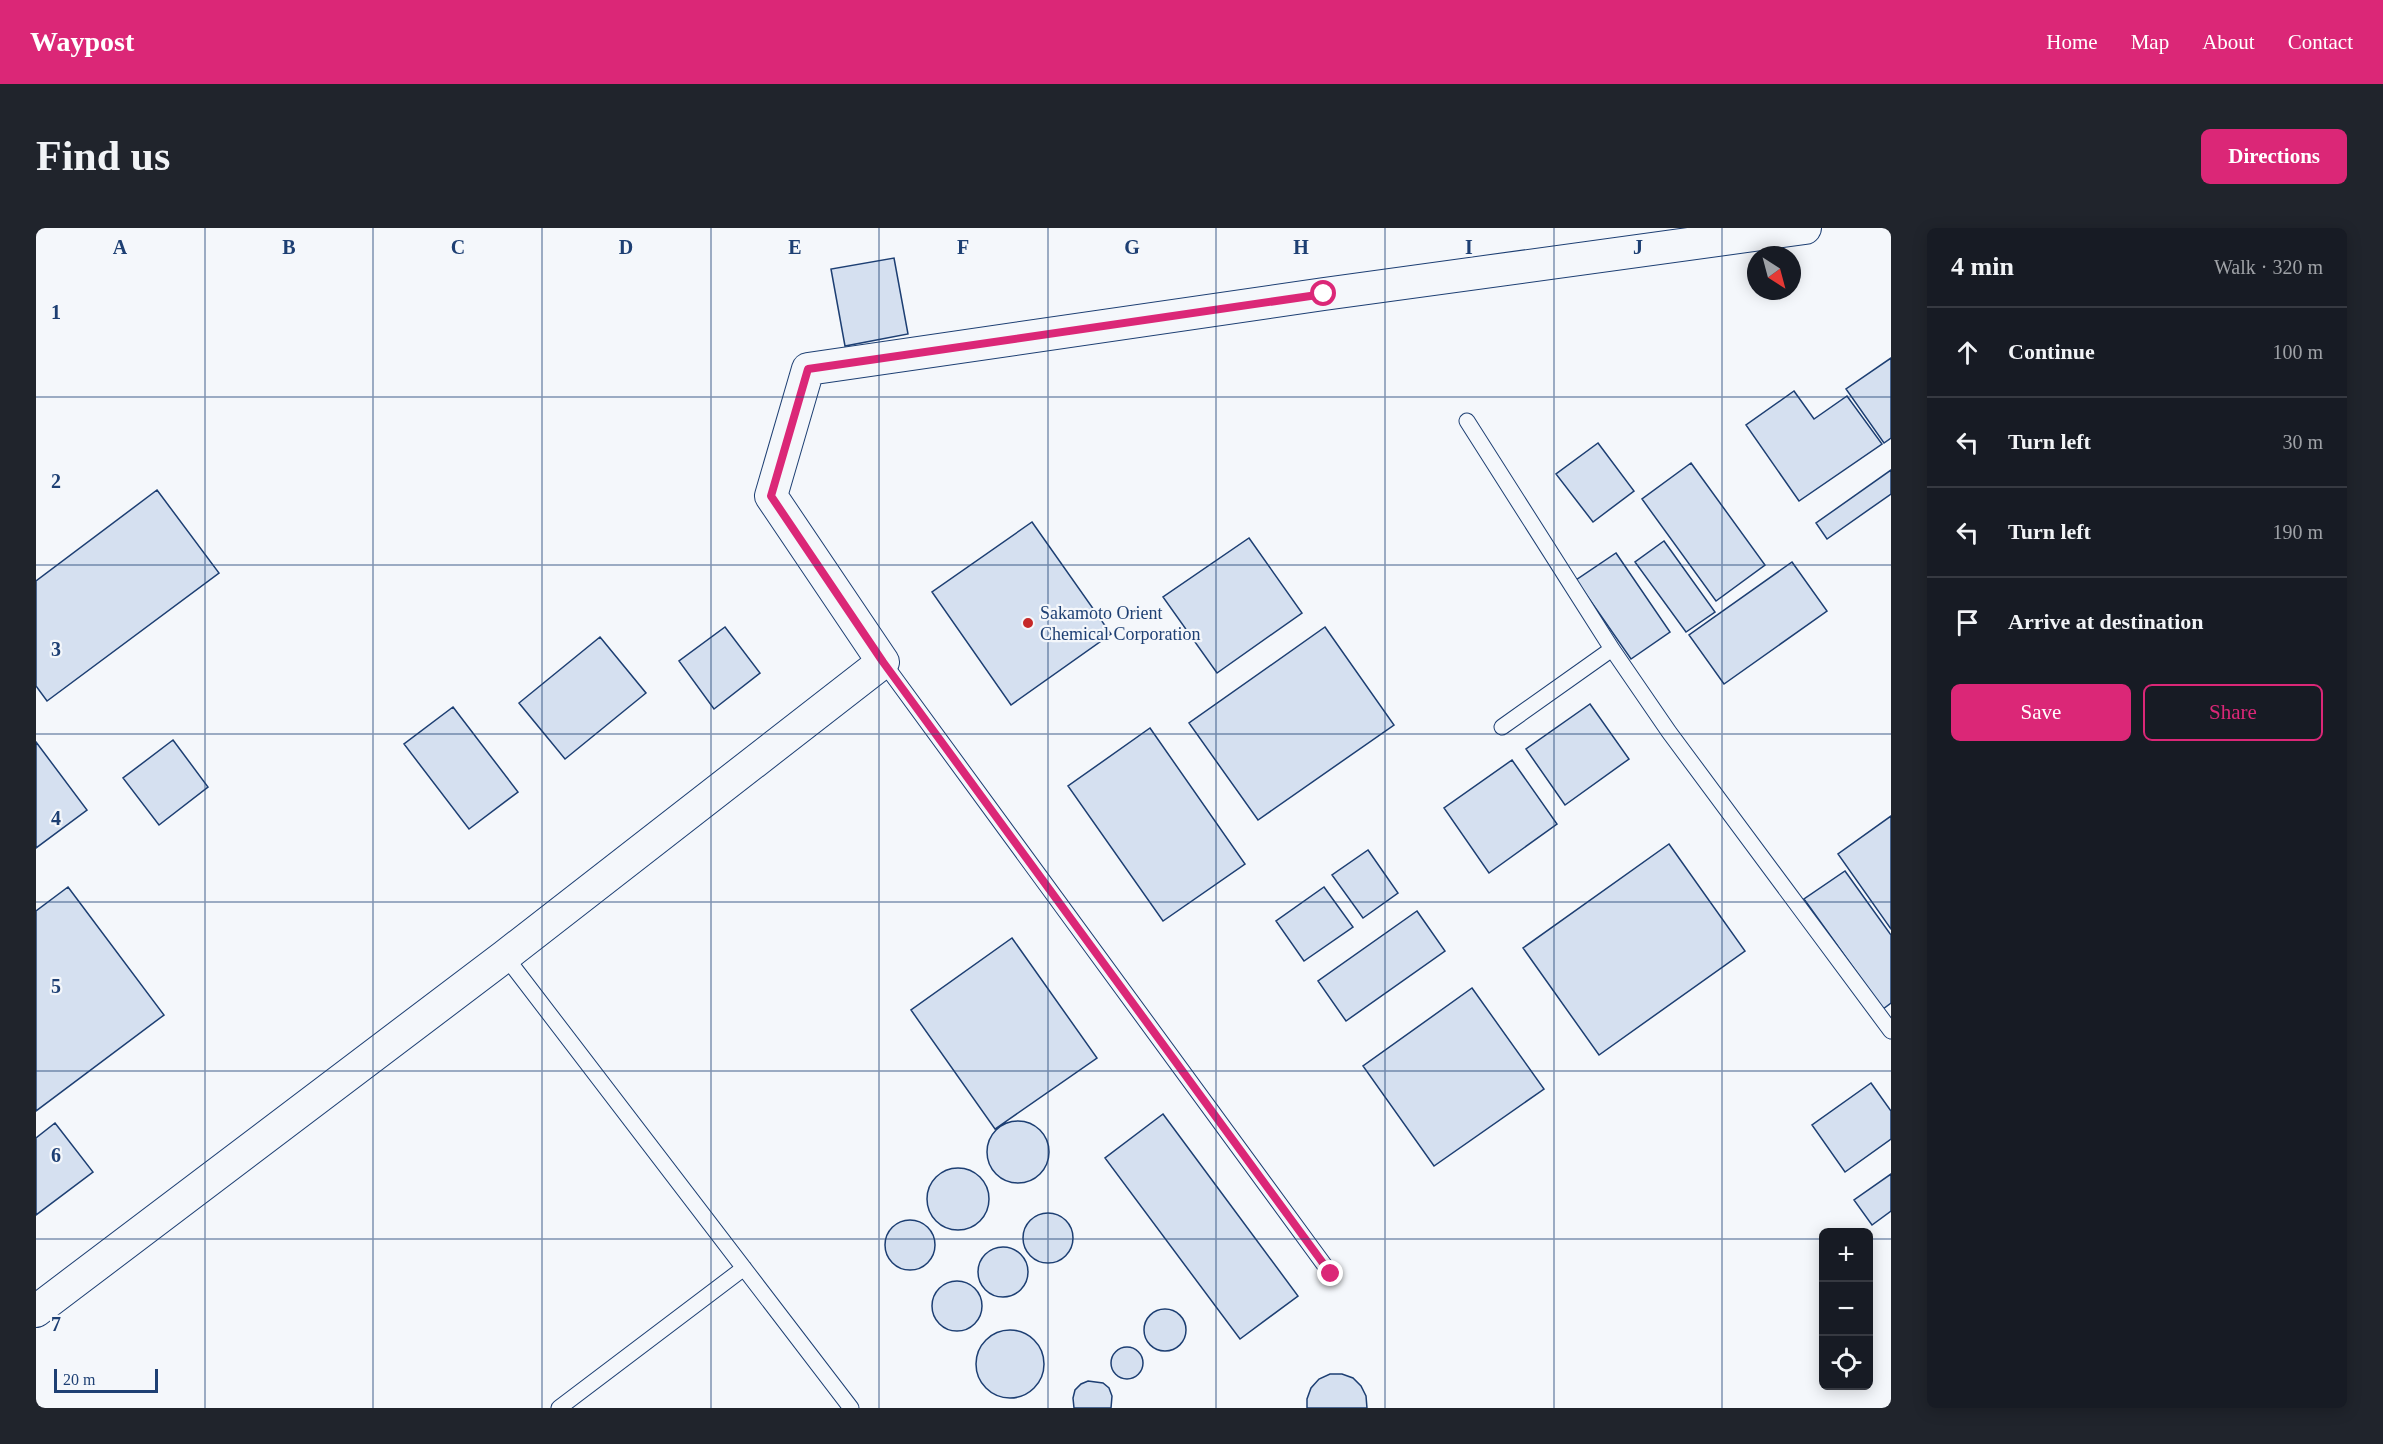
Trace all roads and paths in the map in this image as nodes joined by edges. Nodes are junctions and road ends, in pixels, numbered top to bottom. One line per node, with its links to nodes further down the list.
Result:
1 (1805, 228): 4 (street)
2 (1467, 421): 3 (lane)
3 (1612, 649): 5 (lane); 7 (lane)
4 (883, 662): 6 (street); 9 (lane)
5 (1502, 728)
6 (505, 956): 8 (lane); 10 (street)
7 (1891, 1031)
8 (744, 1268): 11 (lane); 12 (lane)
9 (1331, 1274)
10 (36, 1311)
11 (559, 1408)
12 (850, 1408)

